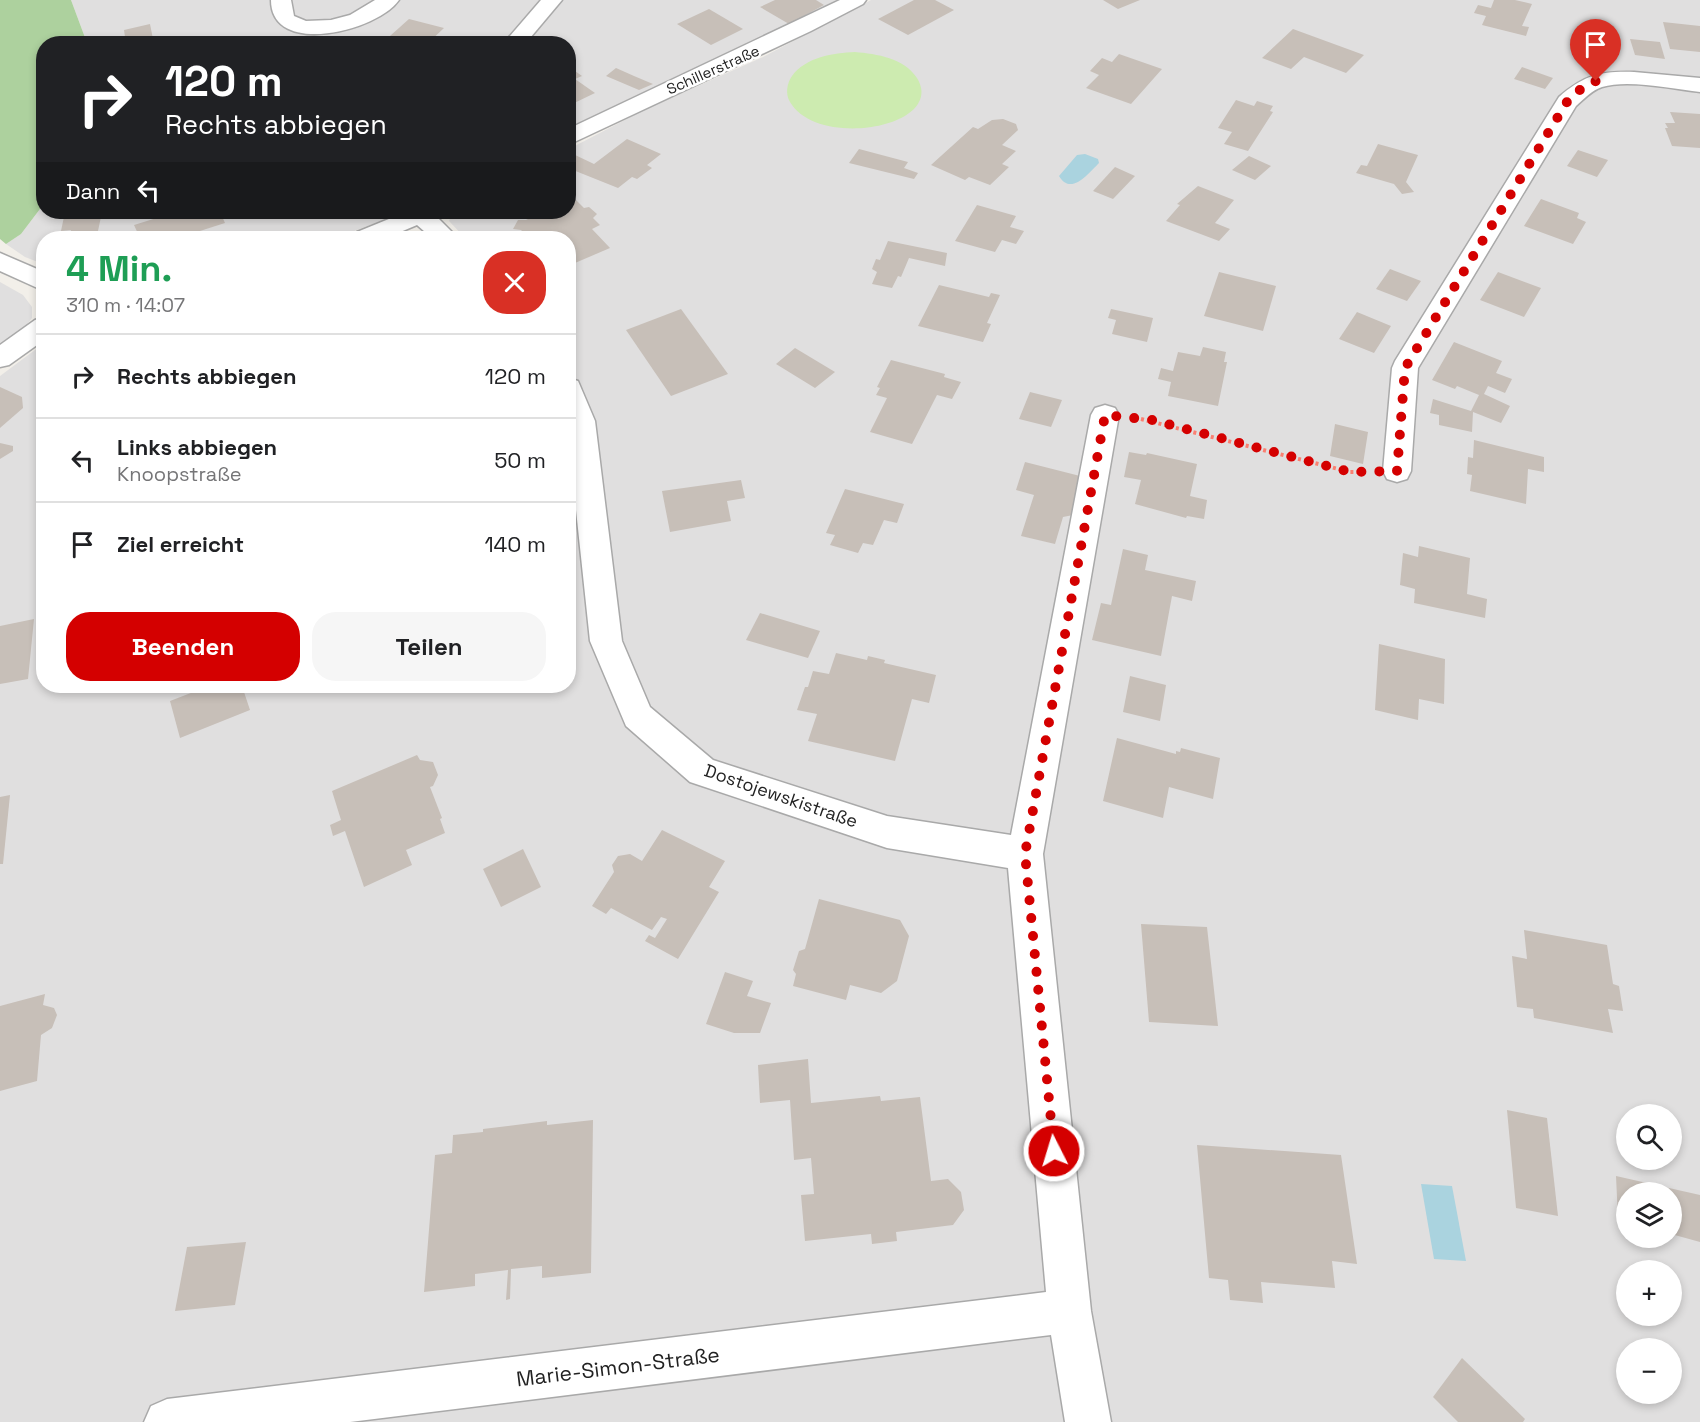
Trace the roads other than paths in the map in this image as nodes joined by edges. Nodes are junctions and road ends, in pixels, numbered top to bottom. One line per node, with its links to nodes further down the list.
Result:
1 (281, 0): 2 (street)
2 (389, 0)
3 (552, 0): 5 (street)
4 (856, 0): 7 (street, Schillerstraße)
5 (520, 36)
6 (1700, 85): 18 (street)
7 (576, 134)
8 (409, 219): 10 (street)
9 (429, 219): 11 (street)
10 (382, 231)
11 (440, 231)
12 (0, 261): 13 (street)
13 (36, 279)
14 (36, 332): 15 (street)
15 (0, 358)
16 (576, 411): 19 (street, Dostojewskistraße)
17 (1105, 415): 19 (street)
18 (1397, 471)
19 (1025, 854): 20 (street)
20 (1069, 1311): 21 (street, Marie-Simon-Straße); 22 (street)
21 (167, 1422)
22 (1088, 1422)

